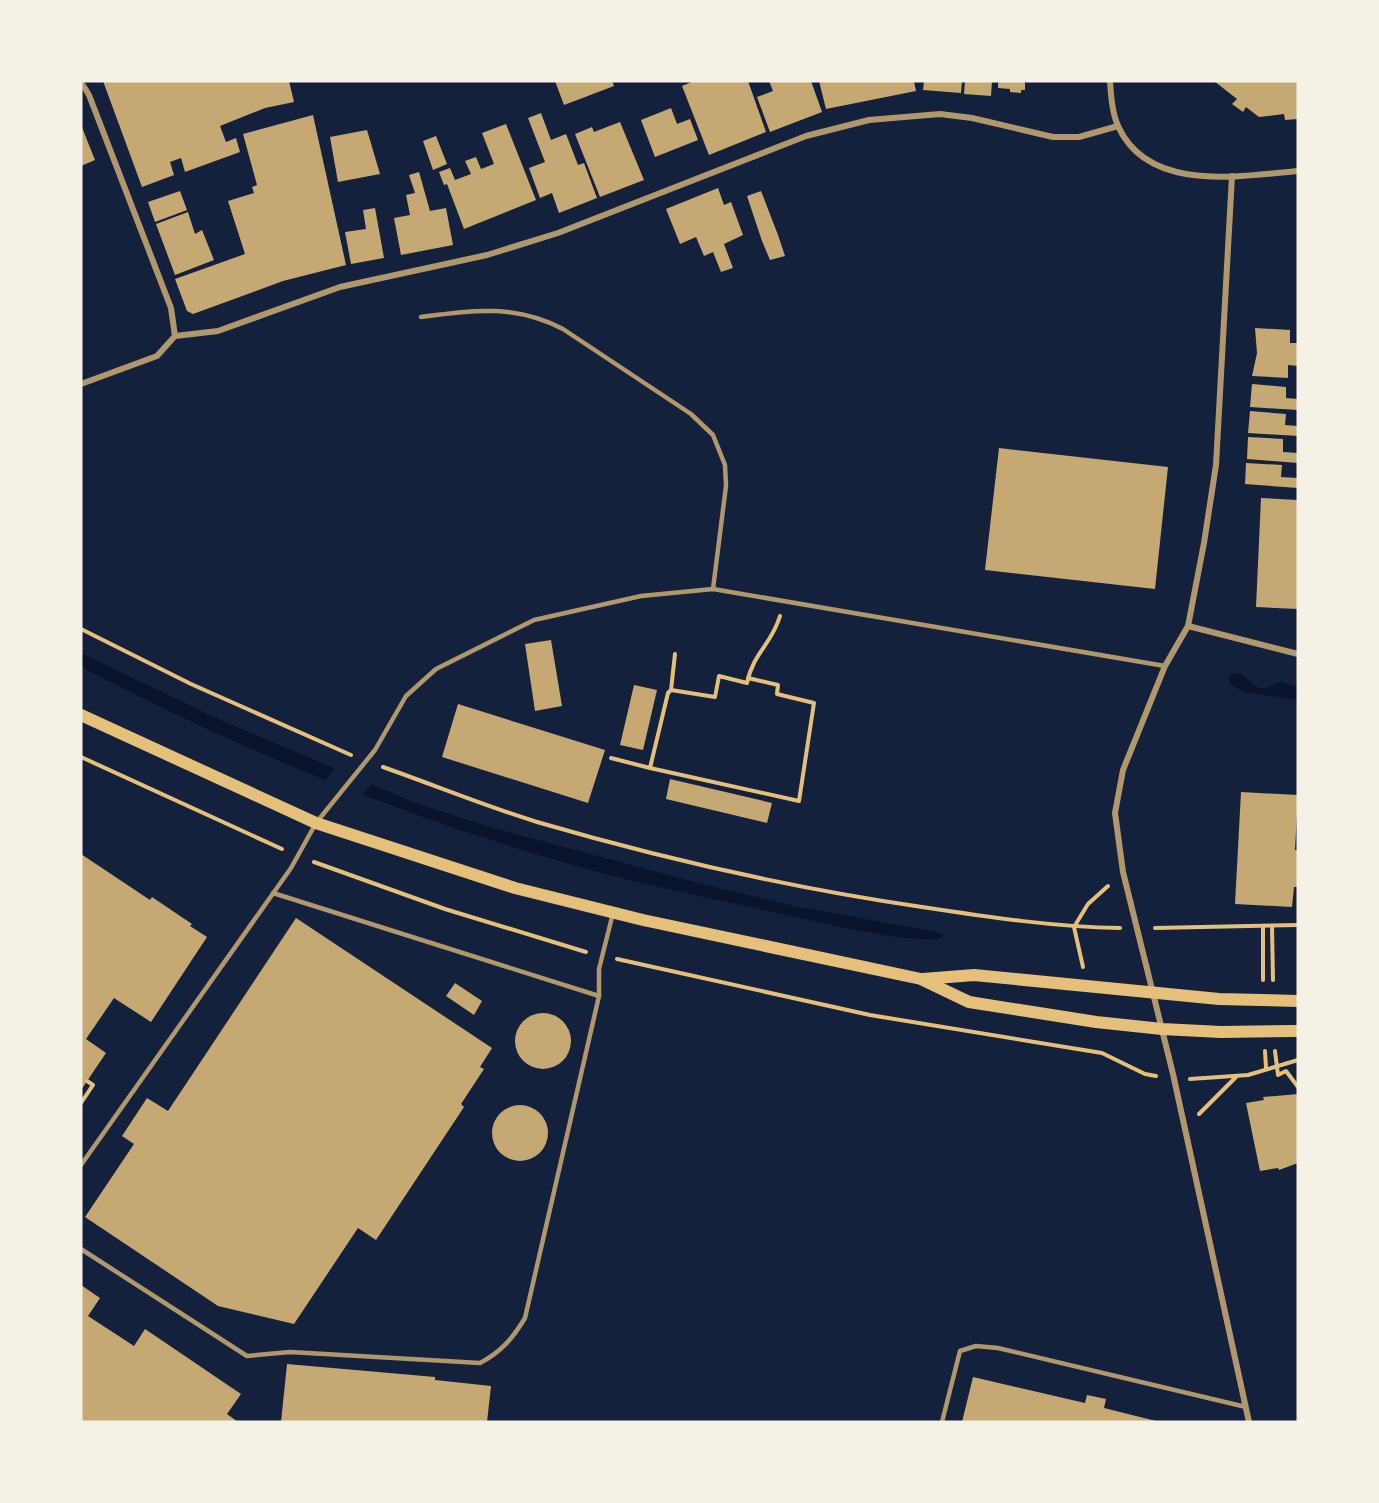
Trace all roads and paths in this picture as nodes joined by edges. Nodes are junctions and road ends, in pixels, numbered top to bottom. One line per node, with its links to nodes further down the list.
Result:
1 (1110, 81): 3 (street)
2 (81, 82): 7 (street)
3 (1118, 126): 5 (street); 7 (street)
4 (1298, 171): 5 (street)
5 (1232, 176): 11 (street)
6 (421, 317): 9 (lane)
7 (175, 336): 8 (street)
8 (81, 384)
9 (713, 589): 10 (lane); 20 (lane)
10 (784, 601): 15 (lane); 16 (path)
11 (1188, 626): 14 (street); 15 (street)
12 (81, 629): 20 (path)
13 (675, 654): 17 (path)
14 (1298, 654)
15 (1165, 666): 23 (street)
16 (748, 678): 17 (path); 21 (path)
17 (671, 690): 21 (path)
18 (81, 715): 22 (main road)
19 (611, 758): 21 (path)
20 (366, 761): 22 (lane); 28 (path)
21 (650, 768)
22 (316, 823): 24 (lane); 25 (main road)
23 (1123, 872): 28 (path); 29 (street)
24 (273, 893): 33 (lane); 46 (lane)
25 (613, 913): 30 (main road); 33 (lane)
26 (1298, 925): 27 (path)
27 (1272, 926): 29 (path); 31 (path)
28 (1074, 927): 29 (path)
29 (1137, 928): 32 (street)
30 (921, 979): 32 (main road); 35 (main road)
31 (1281, 982)
32 (1153, 993): 34 (main road); 35 (street)
33 (599, 996): 47 (lane)
34 (1298, 1001)
35 (1162, 1029): 36 (main road); 41 (street)
36 (1298, 1031)
37 (1275, 1043): 39 (path)
38 (1298, 1060): 39 (path)
39 (1275, 1065): 40 (path); 43 (path)
40 (1236, 1076): 41 (path); 45 (path)
41 (1174, 1080): 45 (street)
42 (87, 1081): 44 (path)
43 (1298, 1088)
44 (81, 1103)
45 (1185, 1129): 48 (street)
46 (81, 1166)
47 (81, 1249)
48 (1246, 1407): 49 (lane); 50 (street)
49 (942, 1422)
50 (1249, 1422)

